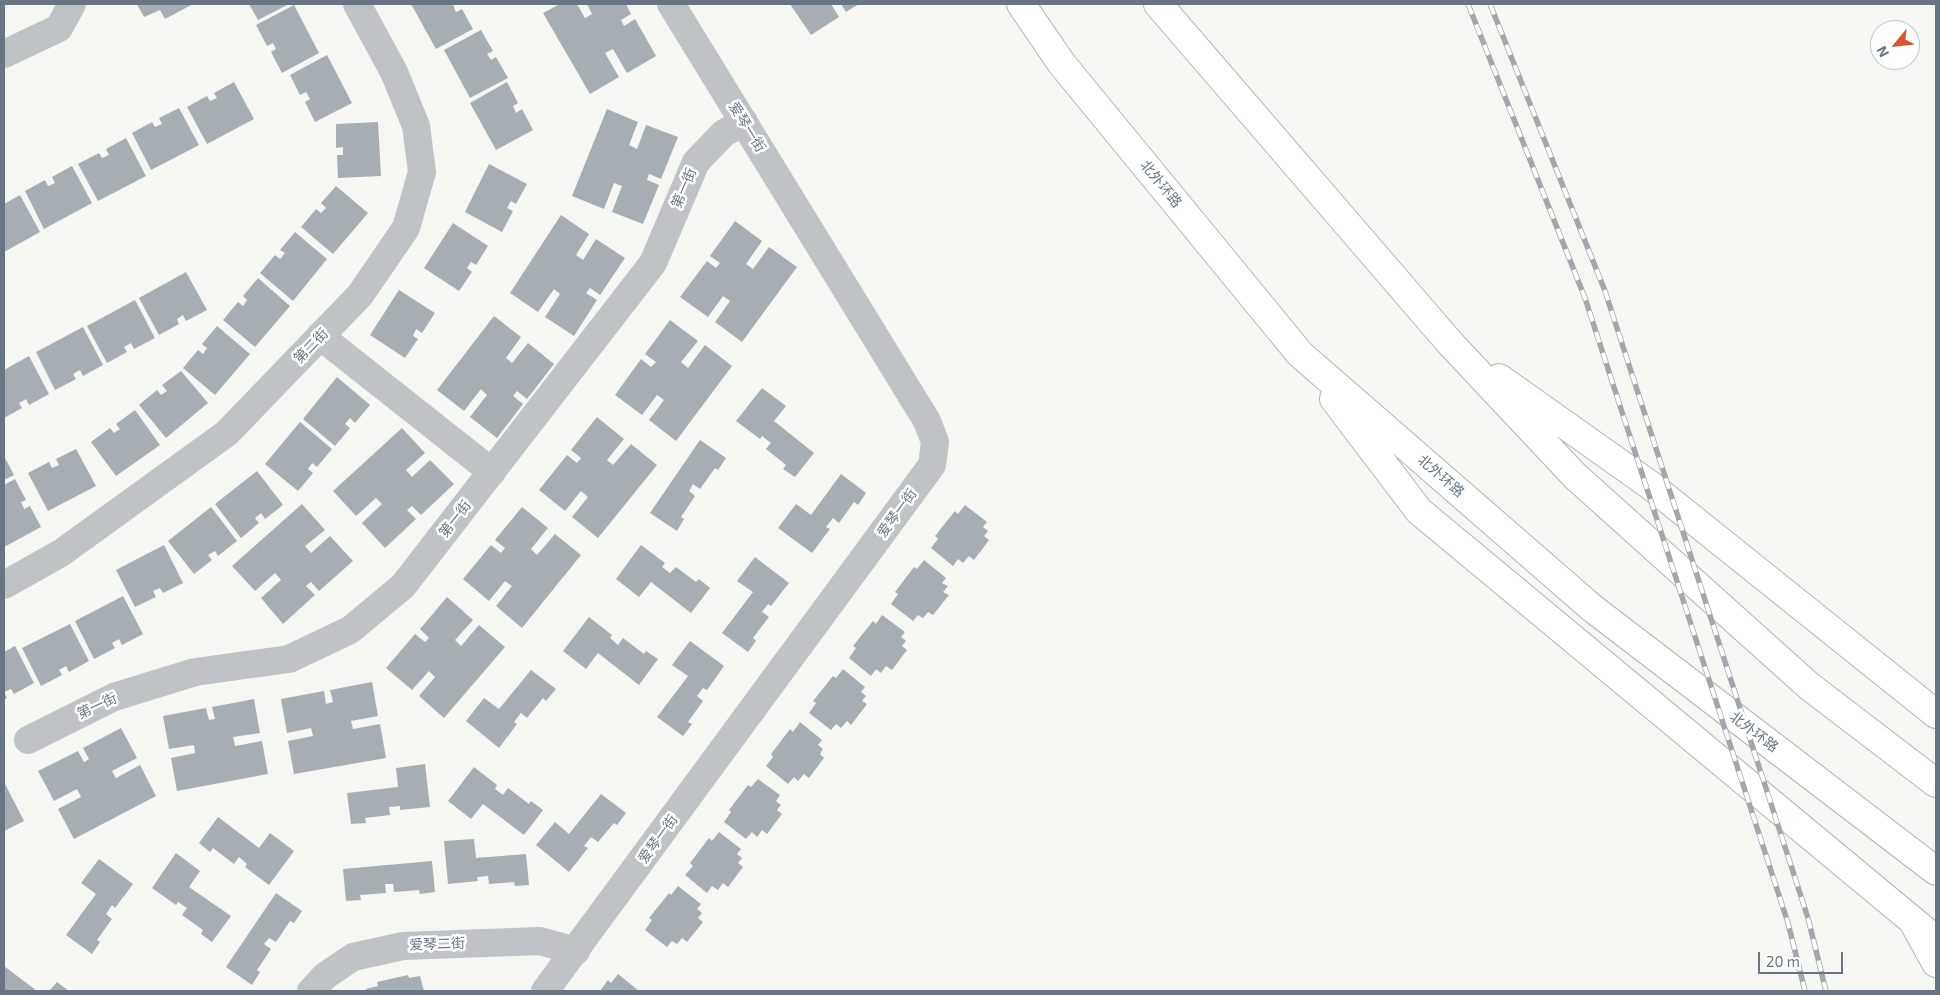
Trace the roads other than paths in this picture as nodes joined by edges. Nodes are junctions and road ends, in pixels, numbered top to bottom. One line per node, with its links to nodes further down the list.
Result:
1 (72, 4): 6 (street)
2 (357, 4): 8 (street, 第二街)
3 (671, 4): 7 (street, 爱琴一街)
4 (1021, 4): 10 (highway, 北外环路)
5 (1158, 4): 9 (highway)
6 (4, 54)
7 (744, 122): 11 (street, 第一街); 19 (street, 爱琴一街)
8 (320, 336): 11 (street); 12 (street, 第二街)
9 (1450, 343): 13 (highway); 15 (highway)
10 (1300, 354): 16 (highway, 北外环路); 17 (highway)
11 (492, 472): 14 (street, 第一街)
12 (4, 585)
13 (1936, 714)
14 (28, 740)
15 (1936, 783)
16 (1936, 871)
17 (1912, 921): 18 (highway); 20 (highway)
18 (1936, 940)
19 (576, 951): 21 (street, 爱琴二街); 22 (street, 爱琴一街)
20 (1936, 963)
21 (311, 991)
22 (545, 991)

